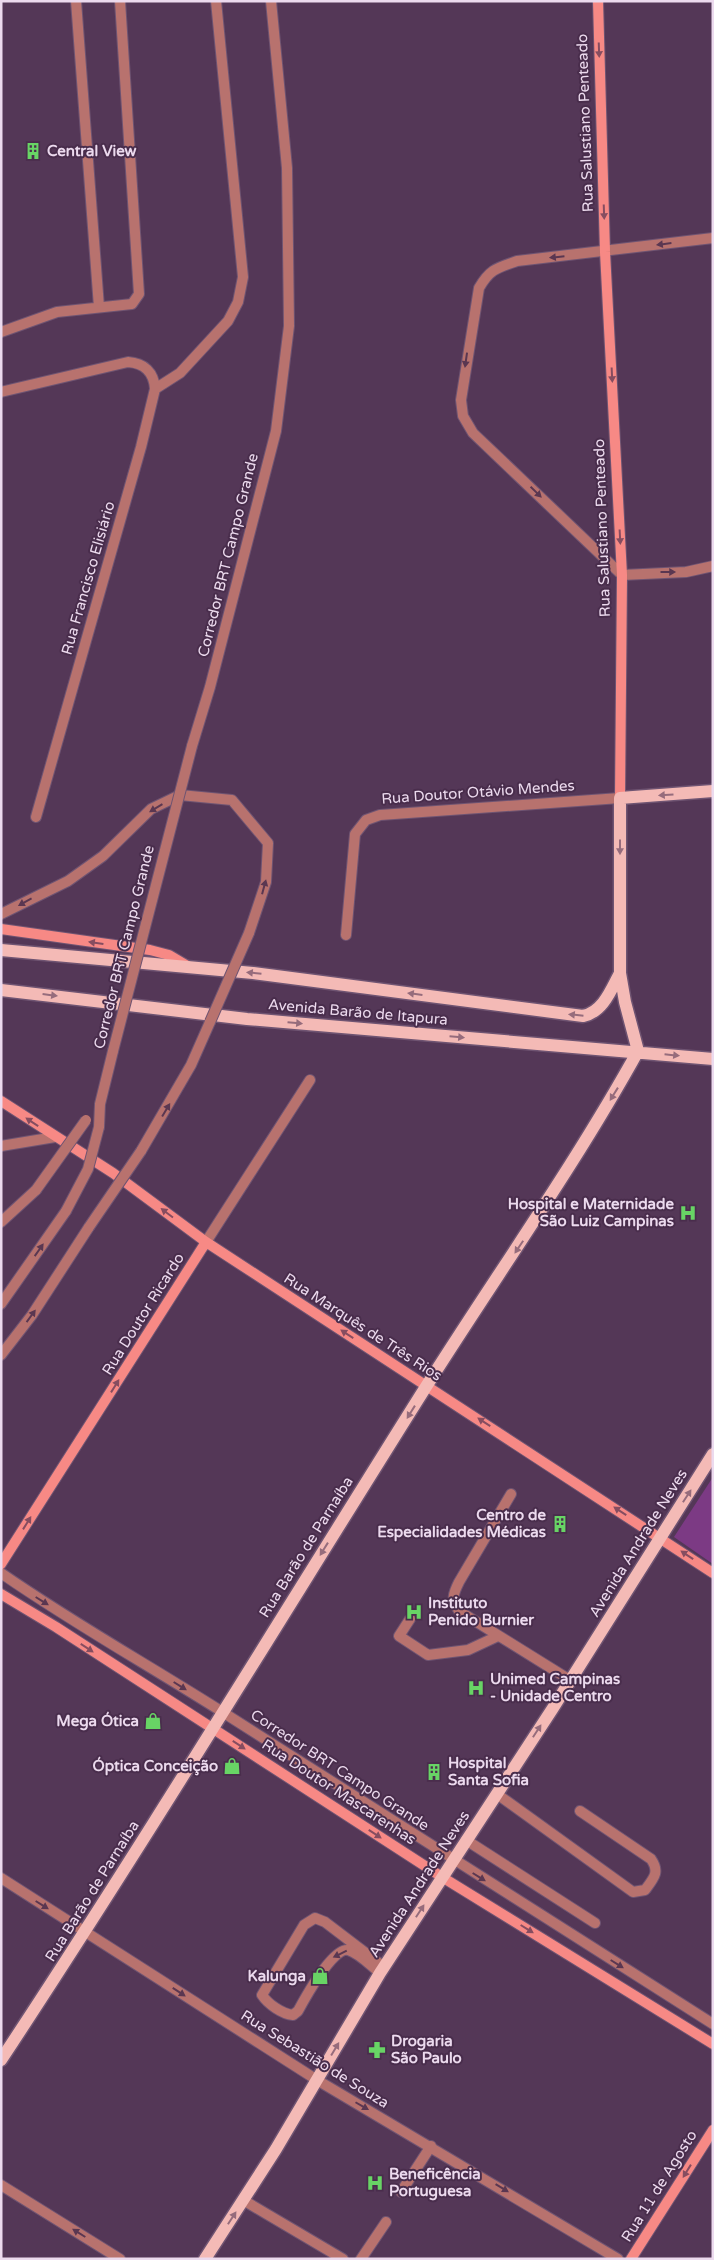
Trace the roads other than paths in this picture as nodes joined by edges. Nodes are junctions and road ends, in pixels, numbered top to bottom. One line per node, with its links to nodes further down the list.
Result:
1 (76, 1): 8 (street)
2 (120, 1): 8 (street)
3 (216, 1): 10 (street)
4 (271, 1): 28 (street, Corredor BRT Campo Grande, bridge)
5 (598, 1): 7 (street, Rua Salustiano Penteado, one-way to 7)
6 (713, 238): 7 (street, one-way to 7)
7 (605, 252): 13 (street, Rua Salustiano Penteado, one-way to 13); 13 (street, one-way to 13)
8 (99, 307): 9 (street)
9 (1, 332)
10 (155, 390): 11 (street); 16 (street, Rua Francisco Elisiário)
11 (1, 392)
12 (713, 566): 13 (street, one-way to 12)
13 (622, 575): 15 (street, Rua Salustiano Penteado)
14 (713, 792): 15 (main road, Rua Doutor Otávio Mendes, one-way to 15)
15 (620, 798): 19 (street, Rua Doutor Otávio Mendes); 22 (main road, Rua Salustiano Penteado, one-way to 22)
16 (36, 817)
17 (1, 914): 34 (street, one-way to 17, bridge)
18 (1, 929): 21 (street, one-way to 18)
19 (346, 935)
20 (1, 950): 21 (main road, Avenida Barão de Itapura)
21 (192, 968): 22 (main road, Avenida Barão de Itapura, one-way to 21)
22 (620, 973): 24 (main road, Rua Salustiano Penteado)
23 (1, 990): 24 (main road, Avenida Barão de Itapura, one-way to 24)
24 (638, 1051): 25 (main road, Avenida Barão de Itapura, one-way to 25); 35 (main road, Rua Barão de Parnaíba, one-way to 35)
25 (713, 1059)
26 (310, 1080): 32 (street, Rua Doutor Ricardo)
27 (1, 1101): 29 (street, Rua Marquês de Três Rios, one-way to 27)
28 (100, 1104): 31 (street, Corredor BRT Campo Grande, bridge); 33 (street, Corredor BRT Campo Grande, one-way to 28, bridge)
29 (55, 1137): 30 (street); 32 (street, Rua Marquês de Três Rios, one-way to 29)
30 (1, 1146)
31 (1, 1222)
32 (206, 1242): 35 (street, Rua Marquês de Três Rios, one-way to 32); 39 (street, Rua Doutor Ricardo, one-way to 32)
33 (1, 1304)
34 (1, 1355)
35 (427, 1385): 38 (street, Rua Marquês de Três Rios, one-way to 35); 46 (main road, Rua Barão de Parnaíba, one-way to 46)
36 (713, 1454): 38 (main road, Avenida Andrade Neves, one-way to 36)
37 (511, 1494): 44 (street)
38 (661, 1538): 41 (street, Rua Marquês de Três Rios, one-way to 38); 45 (main road, Avenida Andrade Neves)
39 (1, 1564)
40 (1, 1573): 46 (street, Corredor BRT Campo Grande, one-way to 46)
41 (713, 1573)
42 (1, 1594): 47 (street, Rua Doutor Mascarenhas, one-way to 47)
43 (410, 1619): 44 (street)
44 (498, 1636): 45 (street)
45 (570, 1680): 48 (main road, Avenida Andrade Neves, one-way to 45)
46 (222, 1712): 47 (main road, Rua Barão de Parnaíba); 51 (street, Corredor BRT Campo Grande)
47 (213, 1728): 52 (street, Rua Doutor Mascarenhas, one-way to 52); 55 (main road, Rua Barão de Parnaíba)
48 (496, 1794): 49 (street); 50 (main road, Avenida Andrade Neves)
49 (580, 1811)
50 (466, 1840): 51 (main road, Avenida Andrade Neves); 54 (street)
51 (452, 1861): 52 (main road, Avenida Andrade Neves); 57 (street, Corredor BRT Campo Grande, one-way to 57)
52 (442, 1877): 56 (main road, Avenida Andrade Neves, one-way to 52); 58 (street, Rua Doutor Mascarenhas, one-way to 58)
53 (1, 1878): 55 (street, Rua Sebastião de Souza, one-way to 55)
54 (595, 1923)
55 (86, 1932): 59 (main road, Rua Barão de Parnaíba); 60 (street, Rua Sebastião de Souza, one-way to 60)
56 (382, 1970): 56 (street, one-way to 56); 60 (main road, Avenida Andrade Neves, one-way to 56)
57 (713, 2024)
58 (713, 2044)
59 (1, 2060)
60 (317, 2080): 62 (street, Rua Sebastião de Souza, one-way to 62); 65 (main road, Avenida Andrade Neves)
61 (713, 2130): 72 (street, Rua 11 de Agosto, one-way to 72)
62 (431, 2146): 64 (street); 71 (street, Rua Sebastião de Souza, one-way to 71)
63 (1, 2185): 67 (street, one-way to 63)
64 (401, 2192)
65 (243, 2200): 68 (main road, Avenida Andrade Neves, one-way to 65); 69 (street)
66 (386, 2222): 70 (street)
67 (120, 2259)
68 (205, 2259)
69 (343, 2259)
70 (361, 2259)
71 (618, 2259)
72 (631, 2259)

